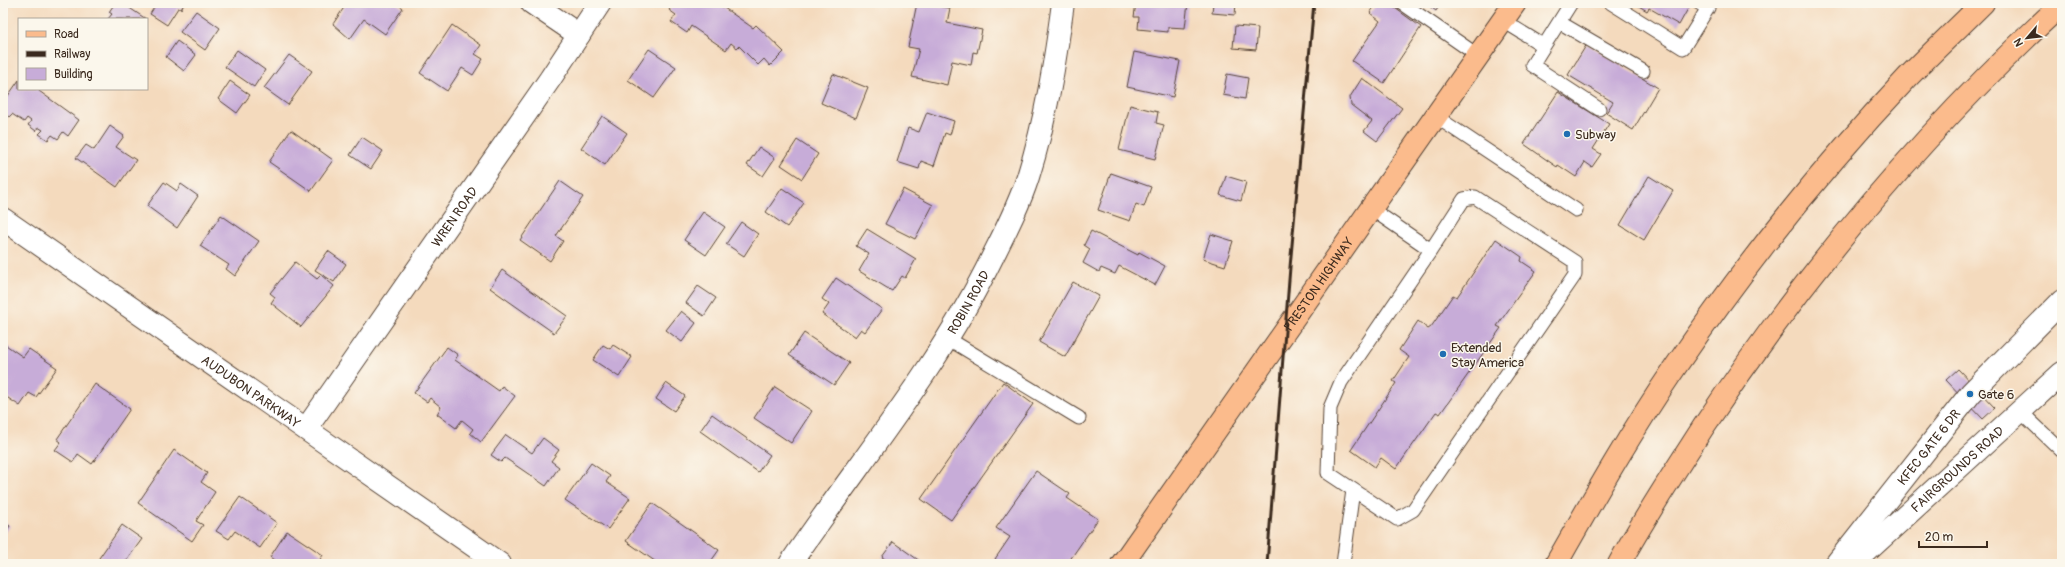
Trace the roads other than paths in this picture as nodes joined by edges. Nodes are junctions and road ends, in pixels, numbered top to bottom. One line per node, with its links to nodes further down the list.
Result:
1 (532, 3): 12 (street)
2 (600, 3): 12 (street, WREN ROAD)
3 (1064, 3): 23 (street, ROBIN ROAD)
4 (1402, 3): 14 (lane)
5 (1571, 3): 11 (lane)
6 (1611, 3): 7 (lane)
7 (1699, 3)
8 (1983, 3): 34 (main road)
9 (2058, 8): 35 (main road)
10 (1508, 11): 13 (lane); 14 (main road, PRESTON HIGHWAY)
11 (1559, 22): 13 (lane); 15 (lane)
12 (579, 35): 27 (street, WREN ROAD)
13 (1544, 46): 16 (lane)
14 (1477, 55): 17 (main road, PRESTON HIGHWAY)
15 (1643, 71)
16 (1599, 109)
17 (1435, 116): 18 (main road, PRESTON HIGHWAY); 19 (lane)
18 (1370, 208): 21 (lane); 32 (main road, PRESTON HIGHWAY)
19 (1576, 210)
20 (3, 219): 27 (street, AUDUBON PARKWAY)
21 (1432, 250): 29 (lane); 29 (lane)
22 (2062, 301): 36 (street, KFEC GATE 6 DR)
23 (947, 338): 26 (lane); 31 (street, ROBIN ROAD)
24 (2062, 373): 25 (street, FAIRGROUNDS ROAD)
25 (2020, 411): 28 (lane); 37 (street, FAIRGROUNDS ROAD)
26 (1079, 418)
27 (306, 429): 30 (street, AUDUBON PARKWAY)
28 (2062, 451)
29 (1353, 490): 33 (lane)
30 (500, 564)
31 (790, 564)
32 (1122, 564)
33 (1342, 564)
34 (1556, 564)
35 (1619, 564)
36 (1836, 564)
37 (1853, 564)

